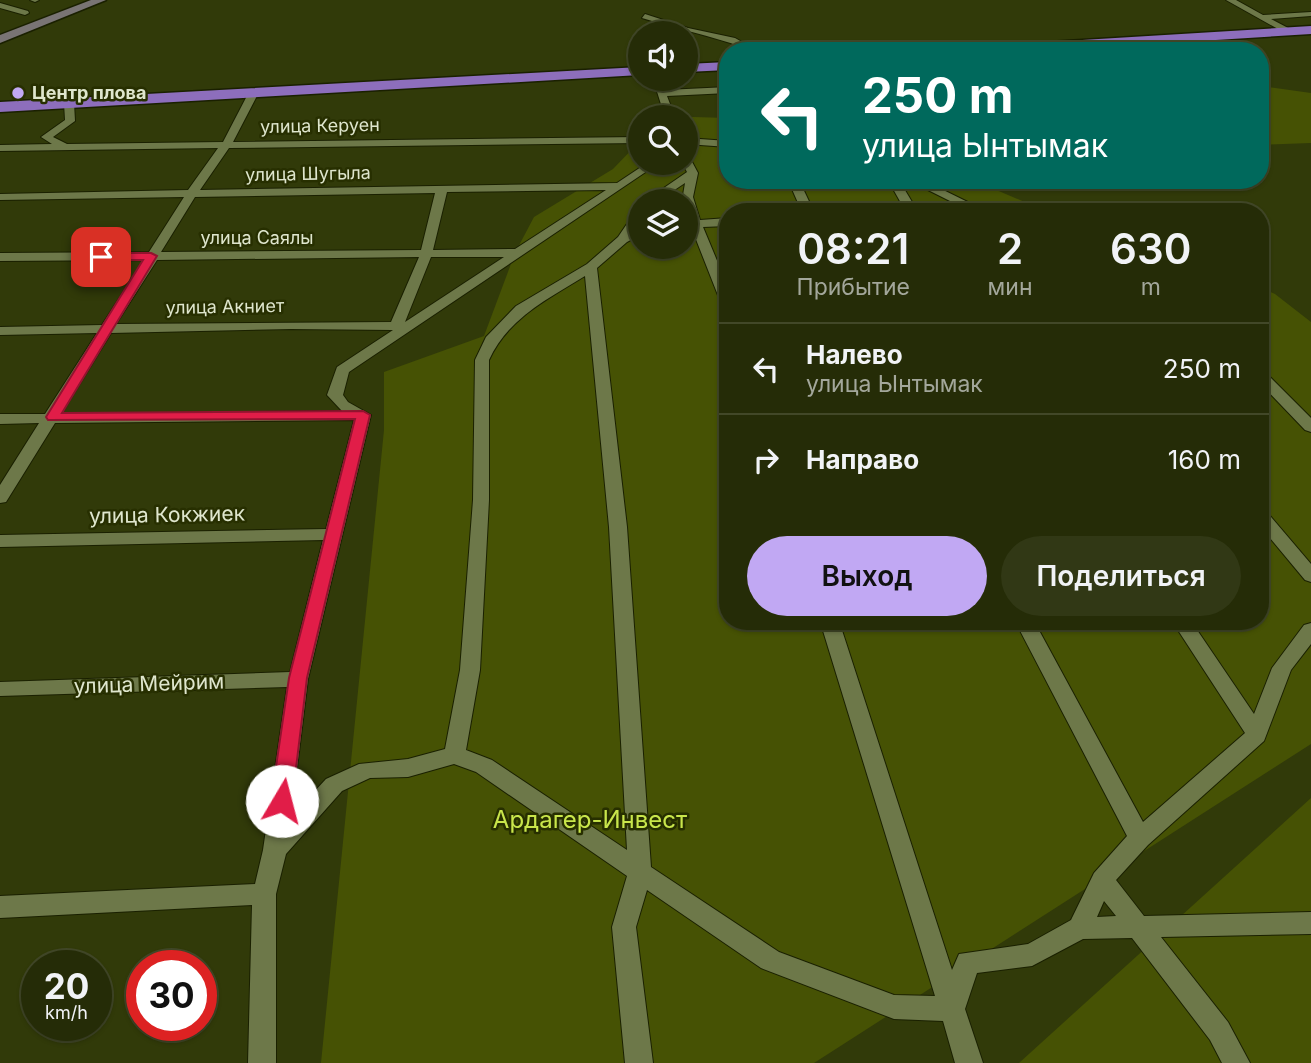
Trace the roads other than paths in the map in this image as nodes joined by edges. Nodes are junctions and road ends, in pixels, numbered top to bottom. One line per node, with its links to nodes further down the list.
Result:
1 (35, 0): 5 (street)
2 (101, 0): 12 (main road)
3 (1230, 0): 8 (street)
4 (0, 5): 5 (street)
5 (18, 11): 9 (street)
6 (1311, 14): 8 (street)
7 (645, 16): 13 (street)
8 (1265, 17): 11 (street)
9 (0, 19)
10 (1311, 30): 11 (highway)
11 (1287, 31): 14 (highway)
12 (0, 39)
13 (736, 42)
14 (1111, 42)
15 (719, 66): 16 (highway)
16 (698, 67)
17 (628, 72): 19 (highway)
18 (719, 90): 20 (street)
19 (254, 92): 21 (highway); 27 (street)
20 (661, 93): 22 (street)
21 (69, 103): 23 (highway); 28 (street)
22 (666, 105)
23 (0, 107)
24 (628, 140): 27 (street, улица Керуен)
25 (698, 142): 26 (street)
26 (719, 143)
27 (228, 145): 28 (street, улица Керуен); 36 (street)
28 (69, 147): 29 (street, улица Керуен)
29 (0, 148)
30 (634, 175): 32 (street)
31 (690, 175): 34 (street)
32 (616, 186): 33 (street, улица Шугыла); 43 (street)
33 (442, 189): 36 (street, улица Шугыла); 44 (street)
34 (669, 189)
35 (932, 189): 38 (street)
36 (191, 193): 37 (street, улица Шугыла); 45 (street)
37 (0, 197)
38 (963, 203)
39 (719, 223): 40 (street)
40 (698, 224)
41 (698, 229): 48 (street)
42 (628, 233): 47 (street)
43 (515, 253): 44 (street, улица Саялы); 49 (street)
44 (426, 255): 45 (street, улица Саялы); 49 (street)
45 (151, 256): 46 (street, улица Саялы); 50 (street)
46 (0, 257)
47 (591, 267): 69 (street); 72 (street)
48 (719, 281)
49 (402, 326): 50 (street, улица Акниет); 53 (street)
50 (106, 329): 51 (street, улица Акниет); 54 (street)
51 (0, 331)
52 (1269, 384): 56 (street)
53 (363, 415): 54 (street); 59 (street)
54 (53, 417): 55 (street); 57 (street)
55 (0, 419)
56 (1311, 427)
57 (0, 498)
58 (1269, 525): 61 (street)
59 (334, 534): 60 (street, улица Кокжиек); 66 (street)
60 (0, 541)
61 (1311, 576)
62 (833, 630): 79 (street)
63 (1029, 630): 70 (street)
64 (1187, 630): 68 (street)
65 (1311, 631): 68 (street)
66 (298, 678): 67 (street, улица Мейрим); 71 (street)
67 (0, 689)
68 (1256, 735): 70 (street)
69 (455, 755): 71 (street); 72 (street)
70 (1140, 838): 73 (street)
71 (275, 850): 74 (street)
72 (640, 872): 79 (street); 81 (street)
73 (1102, 880): 77 (street); 78 (street)
74 (264, 894): 75 (street); 80 (street)
75 (0, 907)
76 (1311, 923): 77 (street)
77 (1138, 927): 78 (street); 83 (street)
78 (1080, 928): 79 (street)
79 (952, 1009): 82 (street)
80 (262, 1063)
81 (639, 1063)
82 (969, 1063)
83 (1237, 1063)

